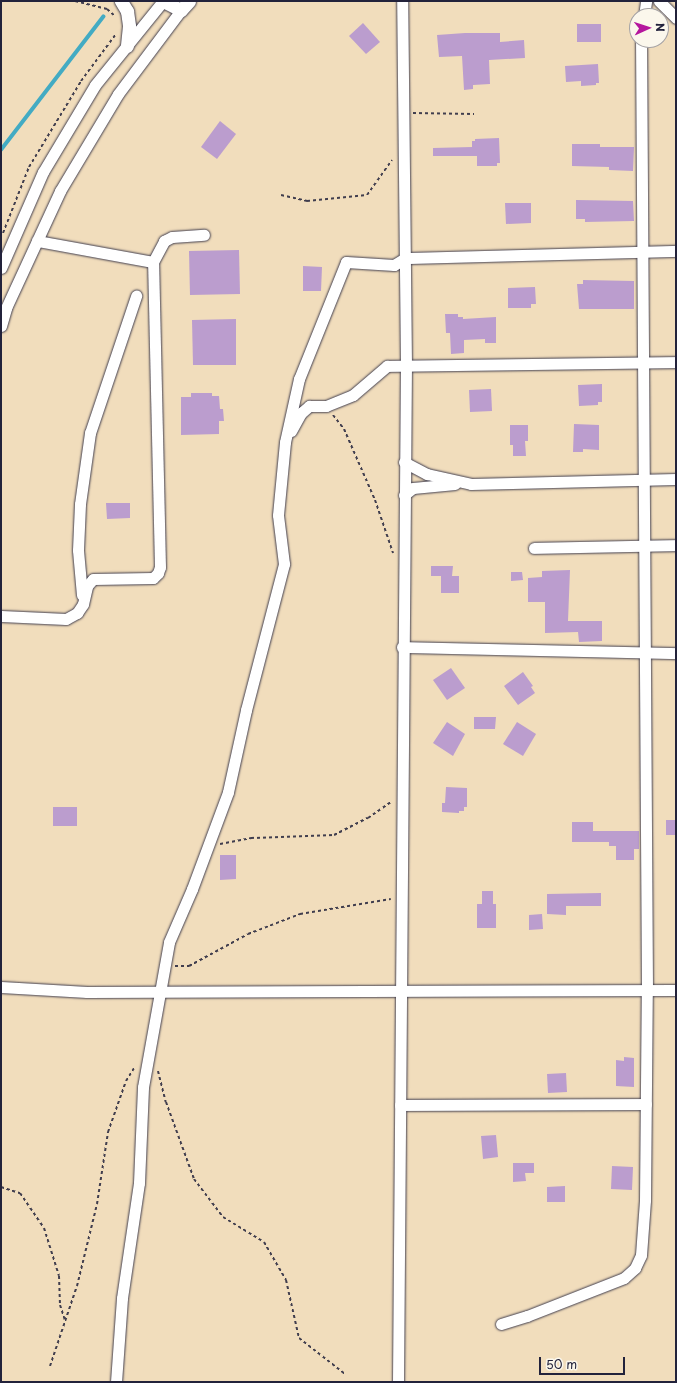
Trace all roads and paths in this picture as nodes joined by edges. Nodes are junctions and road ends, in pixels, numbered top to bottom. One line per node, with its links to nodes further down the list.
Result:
1 (75, 1): 8 (path)
2 (121, 1): 10 (street)
3 (163, 1): 6 (street); 10 (street)
4 (402, 1): 12 (street)
5 (659, 1): 7 (street)
6 (185, 5): 18 (street)
7 (674, 11)
8 (117, 20)
9 (117, 32): 17 (path)
10 (127, 46): 23 (street)
11 (641, 48): 19 (street)
12 (404, 112): 13 (path); 21 (street)
13 (474, 114)
14 (394, 154): 15 (path)
15 (281, 196)
16 (204, 235): 22 (street)
17 (1, 238)
18 (37, 241): 22 (street); 25 (street)
19 (643, 252): 20 (street); 21 (street); 27 (street)
20 (676, 252)
21 (405, 258): 28 (street); 30 (street)
22 (153, 262): 40 (street)
23 (1, 268)
24 (136, 296): 40 (street)
25 (1, 326)
26 (676, 362): 27 (street)
27 (643, 363): 28 (street); 33 (street)
28 (406, 365): 29 (street); 31 (street)
29 (326, 406): 30 (street); 39 (path)
30 (285, 442): 46 (street)
31 (404, 462): 34 (street); 35 (street)
32 (676, 479): 33 (street)
33 (644, 480): 34 (street); 37 (street)
34 (472, 484): 35 (street)
35 (404, 495): 42 (street)
36 (676, 545): 37 (street)
37 (644, 546): 38 (street); 43 (street)
38 (534, 548)
39 (395, 559)
40 (83, 604): 41 (street)
41 (1, 616)
42 (402, 647): 43 (street); 45 (street)
43 (646, 653): 44 (street); 50 (street)
44 (676, 653)
45 (401, 795): 46 (path); 47 (street)
46 (207, 846): 48 (street)
47 (400, 898): 48 (path); 51 (street)
48 (164, 967): 53 (street)
49 (1, 987): 53 (street)
50 (647, 989): 51 (street); 52 (street); 56 (street)
51 (400, 990): 53 (street); 57 (street)
52 (676, 990)
53 (161, 992): 63 (street)
54 (138, 1062): 59 (path)
55 (156, 1066): 62 (path)
56 (646, 1104): 57 (street); 60 (street)
57 (400, 1105): 64 (street)
58 (1, 1187): 59 (path)
59 (65, 1321): 61 (path)
60 (501, 1324)
61 (50, 1366)
62 (344, 1374)
63 (116, 1382)
64 (398, 1382)

